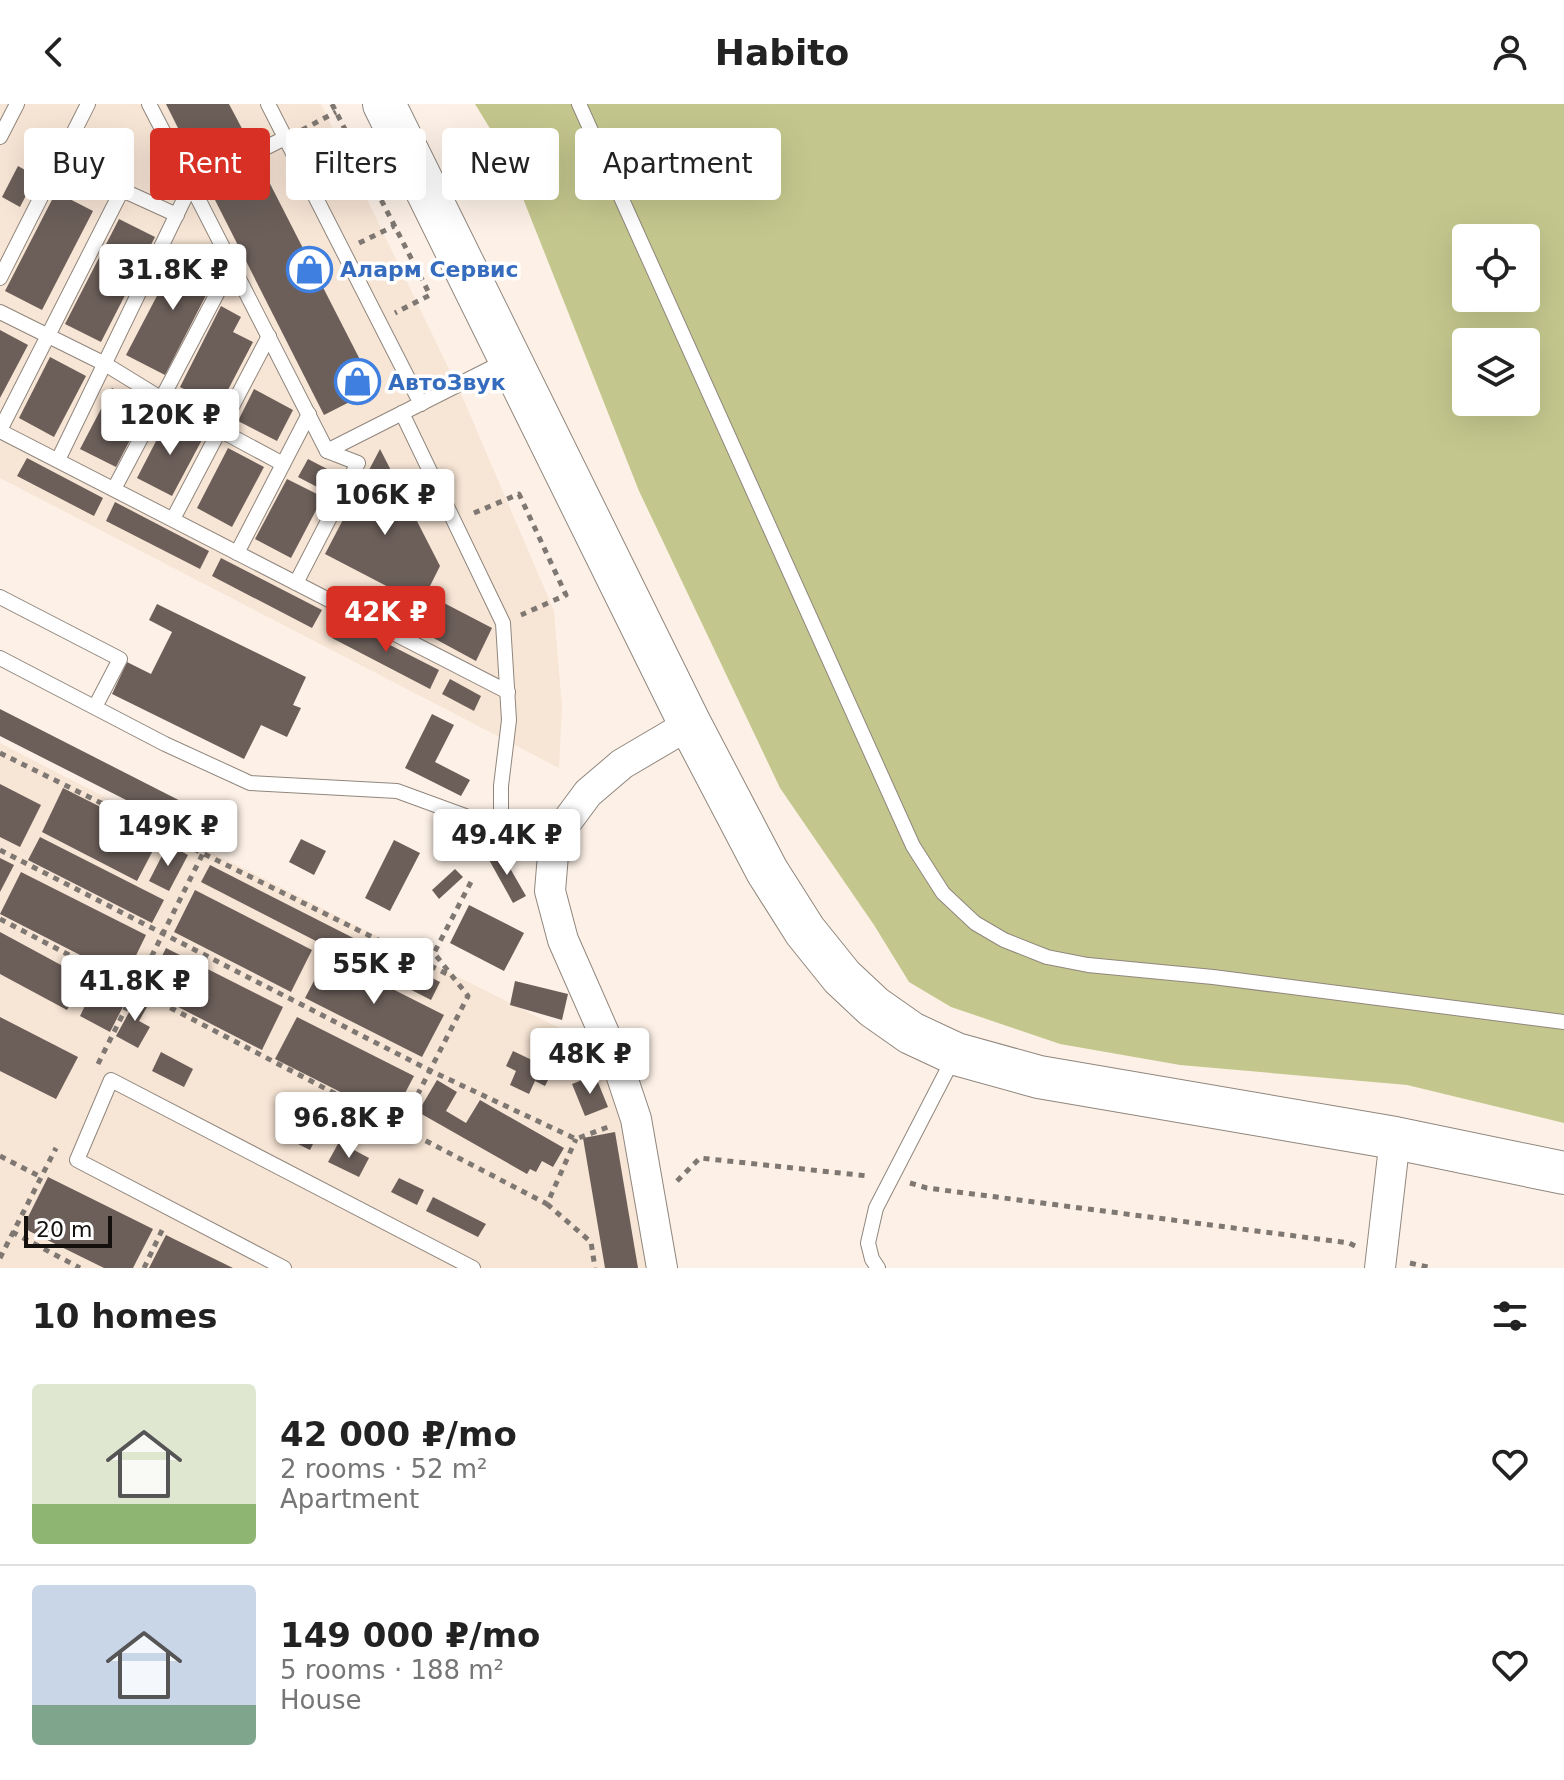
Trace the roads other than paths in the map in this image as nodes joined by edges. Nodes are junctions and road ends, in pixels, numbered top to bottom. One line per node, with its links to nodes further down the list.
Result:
1 (17, 104): 9 (lane)
2 (88, 104): 7 (lane)
3 (149, 104): 8 (lane)
4 (268, 104): 10 (lane)
5 (384, 104): 23 (main road)
6 (579, 104): 45 (lane)
7 (76, 128)
8 (161, 128)
9 (0, 137)
10 (285, 138): 11 (lane); 26 (lane)
11 (270, 146)
12 (134, 195): 17 (lane)
13 (39, 200): 19 (lane)
14 (117, 200): 21 (lane)
15 (184, 200): 17 (lane)
16 (199, 200): 18 (lane)
17 (177, 215): 24 (lane)
18 (232, 265): 22 (lane); 25 (lane)
19 (0, 278)
20 (0, 312): 21 (lane)
21 (48, 335): 24 (lane); 29 (lane)
22 (269, 336): 28 (lane); 30 (lane)
23 (510, 359): 26 (lane); 42 (main road)
24 (105, 364): 25 (lane); 32 (lane)
25 (162, 399): 30 (lane); 34 (lane)
26 (421, 404): 27 (lane)
27 (402, 413): 31 (lane); 40 (lane)
28 (309, 414): 31 (lane); 33 (lane)
29 (0, 430): 32 (lane)
30 (220, 431): 33 (lane); 35 (lane)
31 (327, 451): 37 (lane)
32 (58, 460): 34 (lane)
33 (283, 464): 36 (lane)
34 (114, 489): 35 (lane)
35 (173, 519): 36 (lane)
36 (237, 553): 37 (lane)
37 (296, 583): 40 (lane)
38 (0, 597): 41 (lane)
39 (0, 658): 41 (lane)
40 (508, 692): 43 (lane)
41 (95, 707): 43 (lane)
42 (690, 724): 44 (street); 46 (main road)
43 (501, 829): 44 (lane)
44 (553, 855): 52 (street)
45 (1564, 1022)
46 (956, 1054): 47 (main road); 53 (lane)
47 (1395, 1138): 48 (main road); 49 (street)
48 (1564, 1173)
49 (1380, 1262)
50 (284, 1268): 51 (lane)
51 (473, 1268)
52 (662, 1268)
53 (878, 1268)

